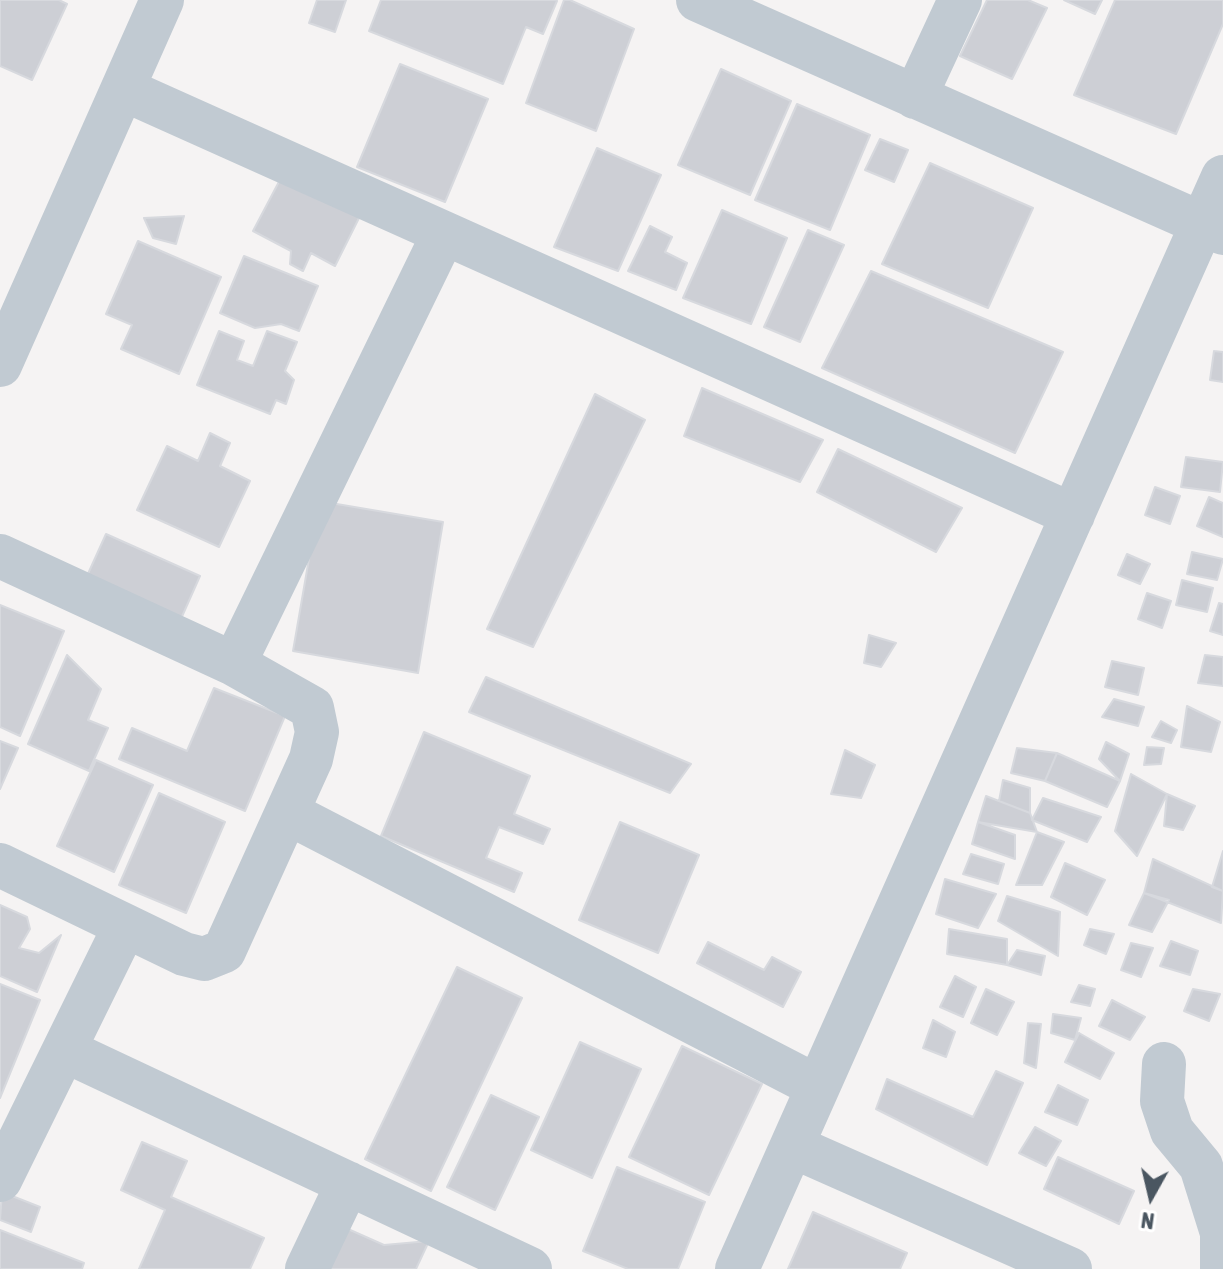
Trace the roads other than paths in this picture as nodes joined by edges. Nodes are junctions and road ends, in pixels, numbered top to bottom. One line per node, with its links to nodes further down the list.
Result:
1 (162, 0): 4 (street)
2 (698, 0): 5 (street)
3 (960, 0): 5 (street)
4 (123, 89): 8 (street); 9 (street)
5 (915, 97): 7 (street)
6 (1223, 177): 7 (street)
7 (1212, 228): 10 (street)
8 (444, 233): 10 (street); 12 (street)
9 (0, 365)
10 (1073, 515): 18 (street)
11 (0, 556): 12 (street)
12 (234, 664): 13 (street)
13 (288, 813): 15 (street); 18 (street)
14 (0, 865): 15 (street)
15 (125, 926): 16 (street)
16 (64, 1050): 20 (street); 21 (street)
17 (1164, 1064): 27 (street)
18 (818, 1087): 19 (street)
19 (792, 1146): 23 (street); 26 (street)
20 (0, 1180)
21 (348, 1183): 22 (street); 24 (street)
22 (461, 1254): 25 (street)
23 (1064, 1268)
24 (307, 1269)
25 (530, 1269)
26 (737, 1269)
27 (1222, 1269)

